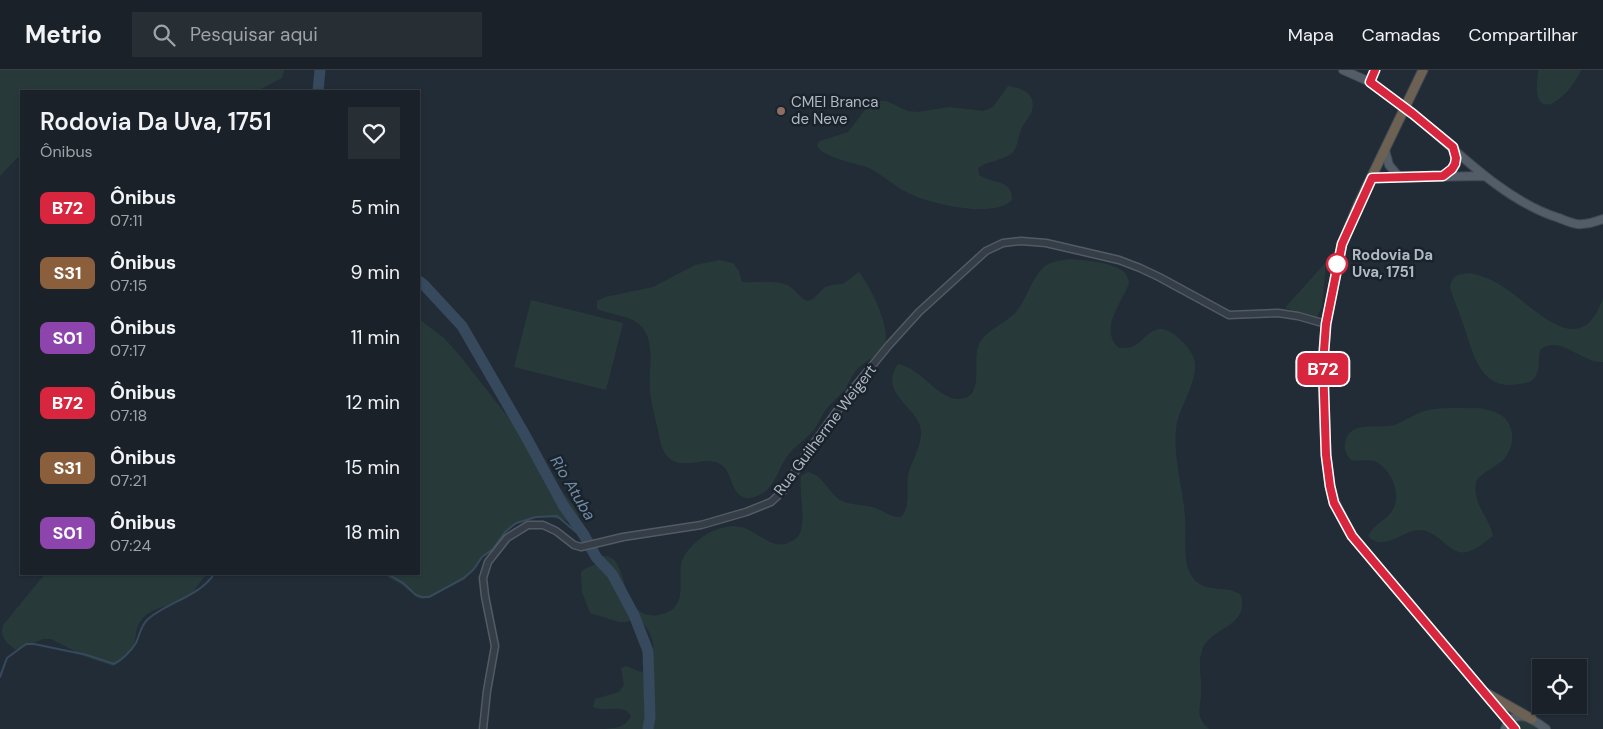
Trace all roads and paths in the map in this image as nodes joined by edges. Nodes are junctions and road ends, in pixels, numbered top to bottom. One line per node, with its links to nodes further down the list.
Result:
1 (1343, 70): 3 (main road)
2 (1424, 70): 6 (highway)
3 (1398, 102)
4 (1413, 114): 5 (main road)
5 (1453, 147): 7 (main road); 8 (main road)
6 (1385, 150): 12 (main road); 13 (highway)
7 (1468, 162): 8 (main road); 10 (main road); 11 (main road)
8 (1452, 169): 9 (main road)
9 (1443, 176): 10 (main road); 12 (main road)
10 (1459, 176): 11 (main road)
11 (1484, 176): 14 (main road)
12 (1399, 177): 13 (main road)
13 (1372, 178): 15 (highway)
14 (1603, 219)
15 (1326, 324): 16 (highway); 19 (street, Rua Guilherme Weigert)
16 (1482, 690): 17 (highway); 18 (highway)
17 (1532, 719): 18 (main road); 20 (main road); 21 (main road)
18 (1510, 727)
19 (483, 729)
20 (1539, 729)
21 (1546, 729)

